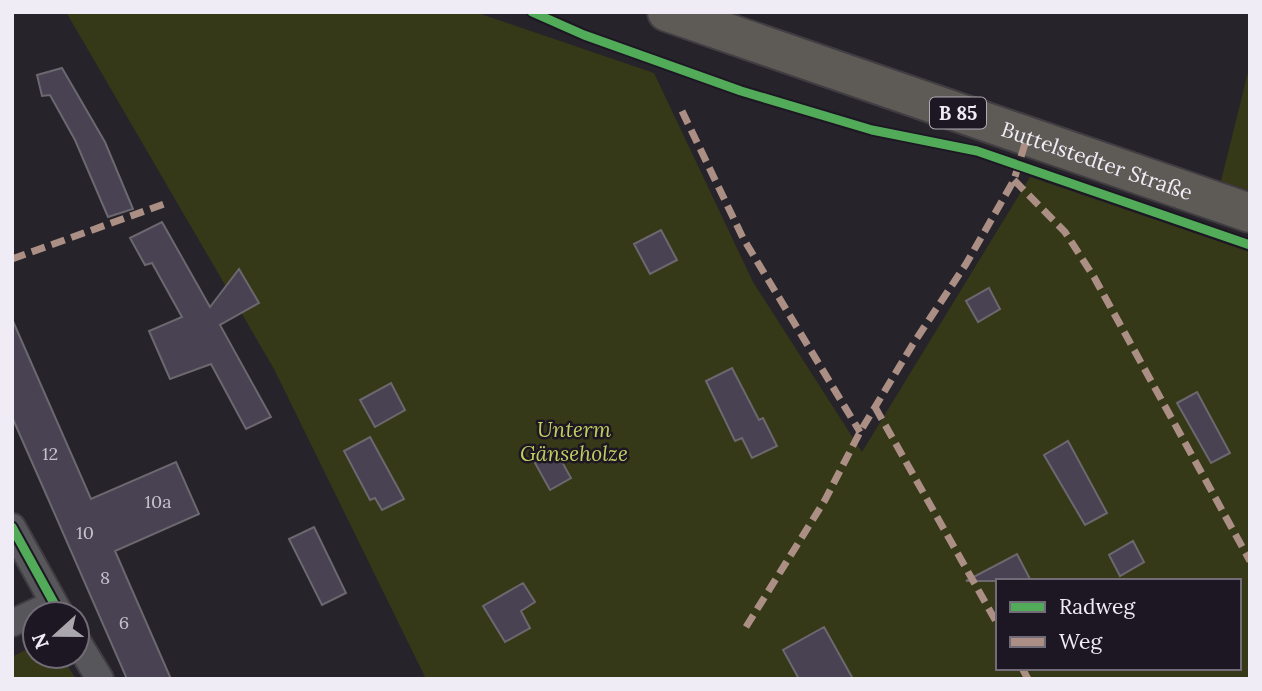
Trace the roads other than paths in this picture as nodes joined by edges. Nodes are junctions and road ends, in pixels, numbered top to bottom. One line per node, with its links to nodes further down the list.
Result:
1 (667, 12): 2 (main road, Buttelstedter Straße / B 85)
2 (1250, 213)
3 (12, 527): 4 (street)
4 (51, 600)

